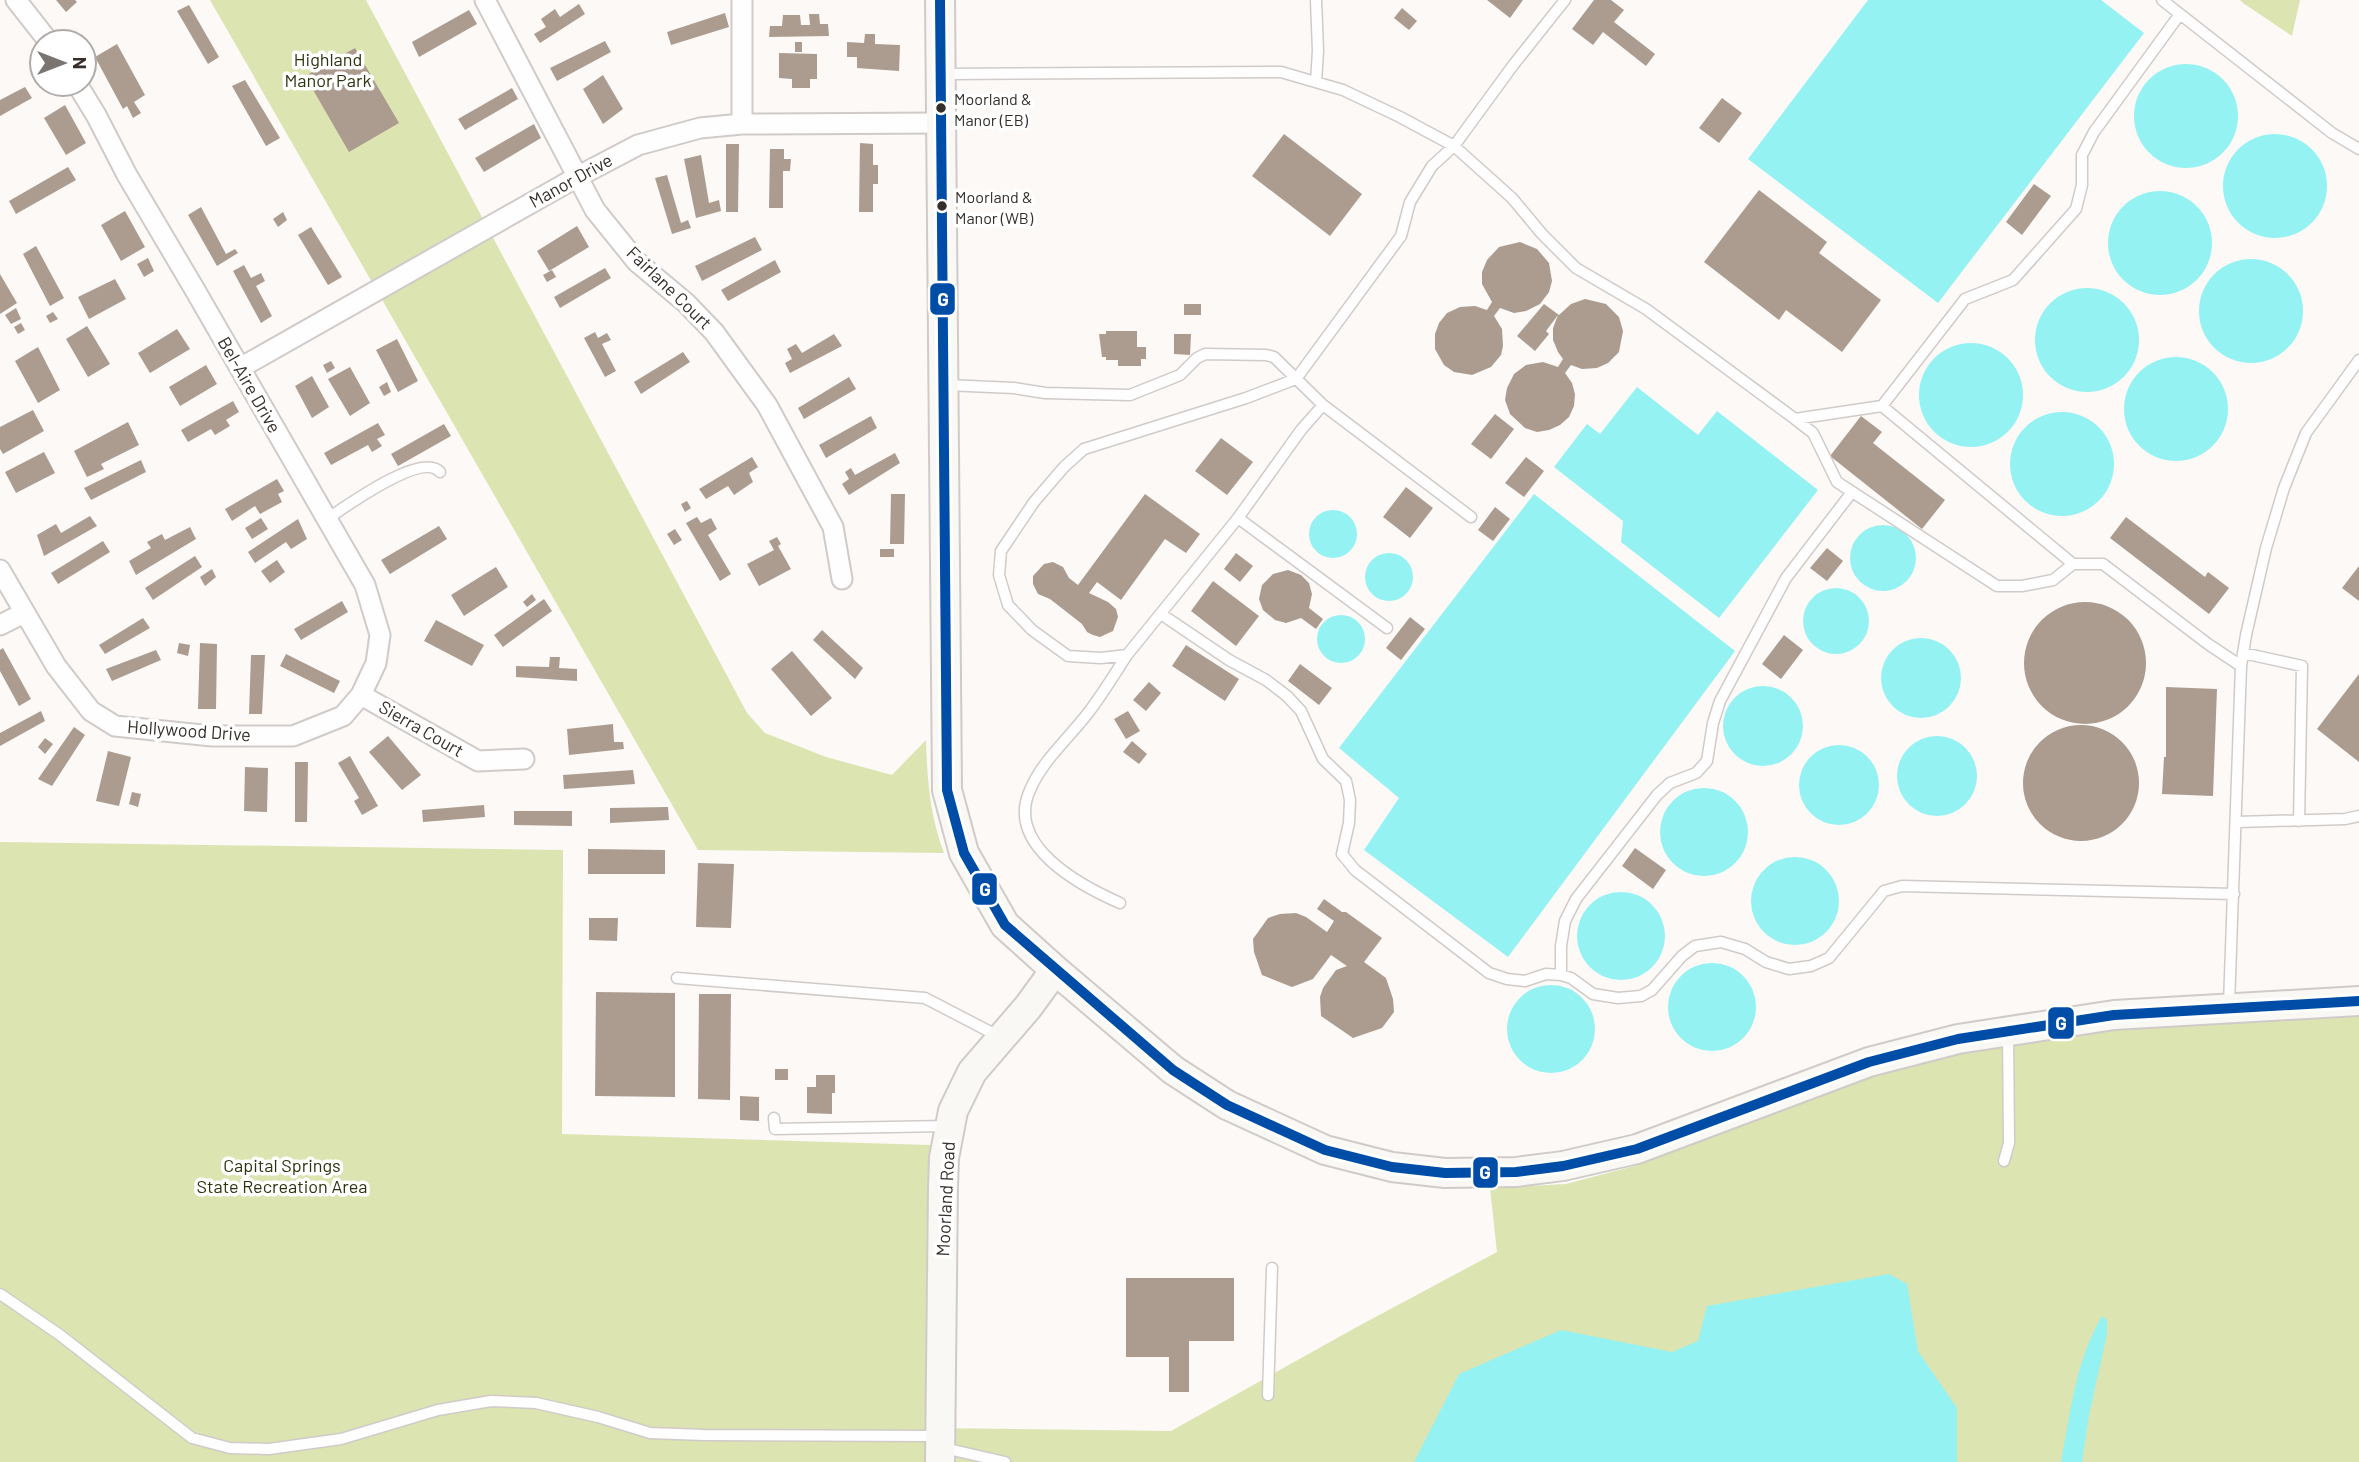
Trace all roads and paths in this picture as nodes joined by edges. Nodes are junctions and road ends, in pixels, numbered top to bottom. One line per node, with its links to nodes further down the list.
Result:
1 (16, 0): 9 (street)
2 (485, 0): 17 (street, Fairlane Court)
3 (742, 0): 14 (street)
4 (940, 0): 10 (street)
5 (1316, 0): 11 (lane)
6 (1565, 0): 15 (lane)
7 (2162, 0): 8 (lane)
8 (2180, 14): 16 (lane); 23 (lane)
9 (38, 28)
10 (941, 74): 11 (lane); 13 (street)
11 (1316, 82): 15 (lane)
12 (86, 98): 19 (street, Bel-Aire Drive)
13 (940, 123): 14 (street, Manor Drive); 21 (street)
14 (742, 124): 17 (street, Manor Drive)
15 (1454, 146): 20 (lane); 24 (lane)
16 (2359, 149)
17 (577, 177): 19 (street, Manor Drive); 32 (street, Fairlane Court)
18 (2359, 360): 37 (lane)
19 (240, 368): 29 (street, Bel-Aire Drive)
20 (1296, 379): 21 (lane); 22 (lane); 38 (lane)
21 (943, 385): 47 (street)
22 (1323, 405): 27 (lane); 28 (lane)
23 (1882, 406): 24 (lane); 30 (lane)
24 (1795, 419): 26 (lane)
25 (440, 472): 29 (lane)
26 (1852, 492): 30 (lane); 48 (lane)
27 (1471, 517)
28 (1238, 518): 34 (lane); 36 (lane)
29 (327, 519): 40 (street, Bel-Aire Drive)
30 (2073, 564): 39 (lane)
31 (0, 570): 33 (street, Hollywood Drive)
32 (842, 579)
33 (24, 613): 35 (street); 40 (street, Hollywood Drive)
34 (1161, 614): 38 (lane); 48 (lane)
35 (0, 625)
36 (1387, 628)
37 (2243, 653): 39 (lane); 43 (lane)
38 (1127, 655): 46 (lane)
39 (2241, 666): 44 (lane)
40 (361, 695): 41 (street, Sierra Court)
41 (523, 759)
42 (2359, 816): 43 (lane)
43 (2299, 821): 44 (lane)
44 (2237, 822): 45 (lane)
45 (2234, 894): 48 (lane); 51 (lane)
46 (1120, 903)
47 (1055, 970): 52 (street); 53 (street, Moorland Road)
48 (1561, 975)
49 (677, 978): 53 (lane)
50 (2359, 1001): 51 (street)
51 (2229, 1009): 52 (street)
52 (2008, 1031): 56 (lane)
53 (1001, 1038): 55 (street, Moorland Road)
54 (774, 1118): 55 (lane)
55 (950, 1126): 60 (street, Moorland Road)
56 (2004, 1161)
57 (1272, 1268): 59 (lane)
58 (0, 1294): 60 (lane)
59 (1268, 1395)
60 (941, 1449): 61 (lane)
61 (1005, 1462)

